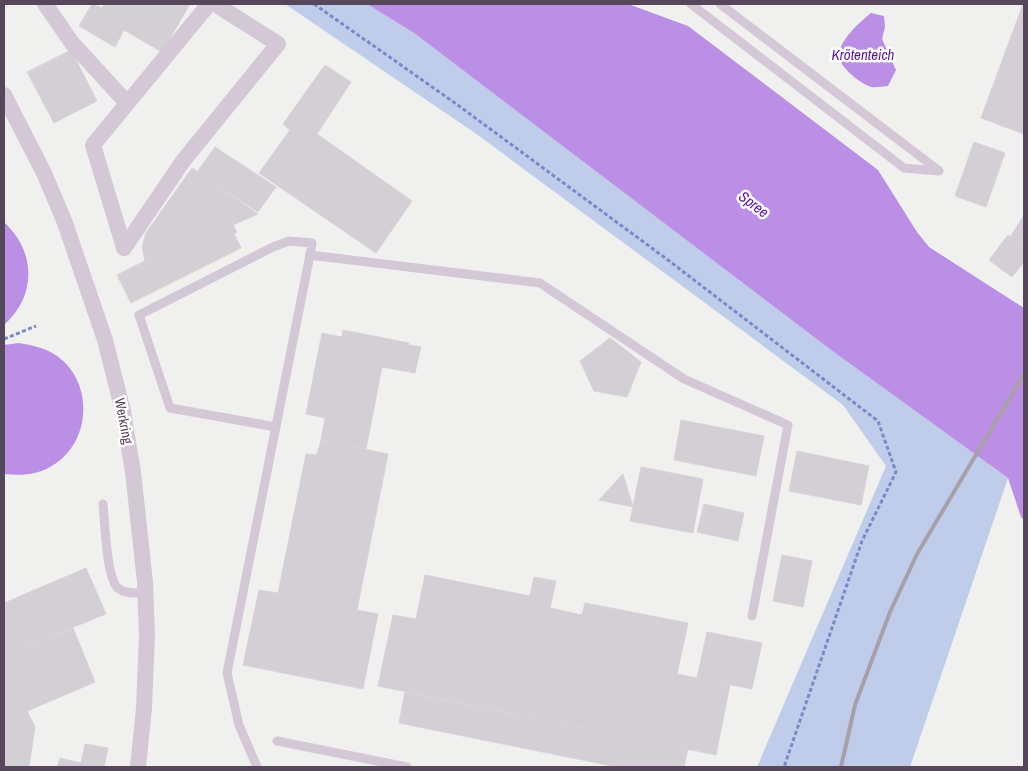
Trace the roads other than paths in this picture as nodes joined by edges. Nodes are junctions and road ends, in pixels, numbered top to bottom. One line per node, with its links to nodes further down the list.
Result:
1 (45, 4): 7 (street)
2 (209, 4): 7 (street)
3 (215, 4): 7 (street)
4 (692, 4): 5 (lane)
5 (720, 4)
6 (4, 95): 11 (street, Werkring)
7 (127, 103)
8 (310, 255): 9 (lane); 9 (lane); 12 (lane)
9 (276, 427): 15 (lane)
10 (104, 504): 11 (lane)
11 (146, 593): 14 (street, Werkring)
12 (752, 616)
13 (277, 742): 16 (lane)
14 (138, 767)
15 (257, 767)
16 (407, 767)

